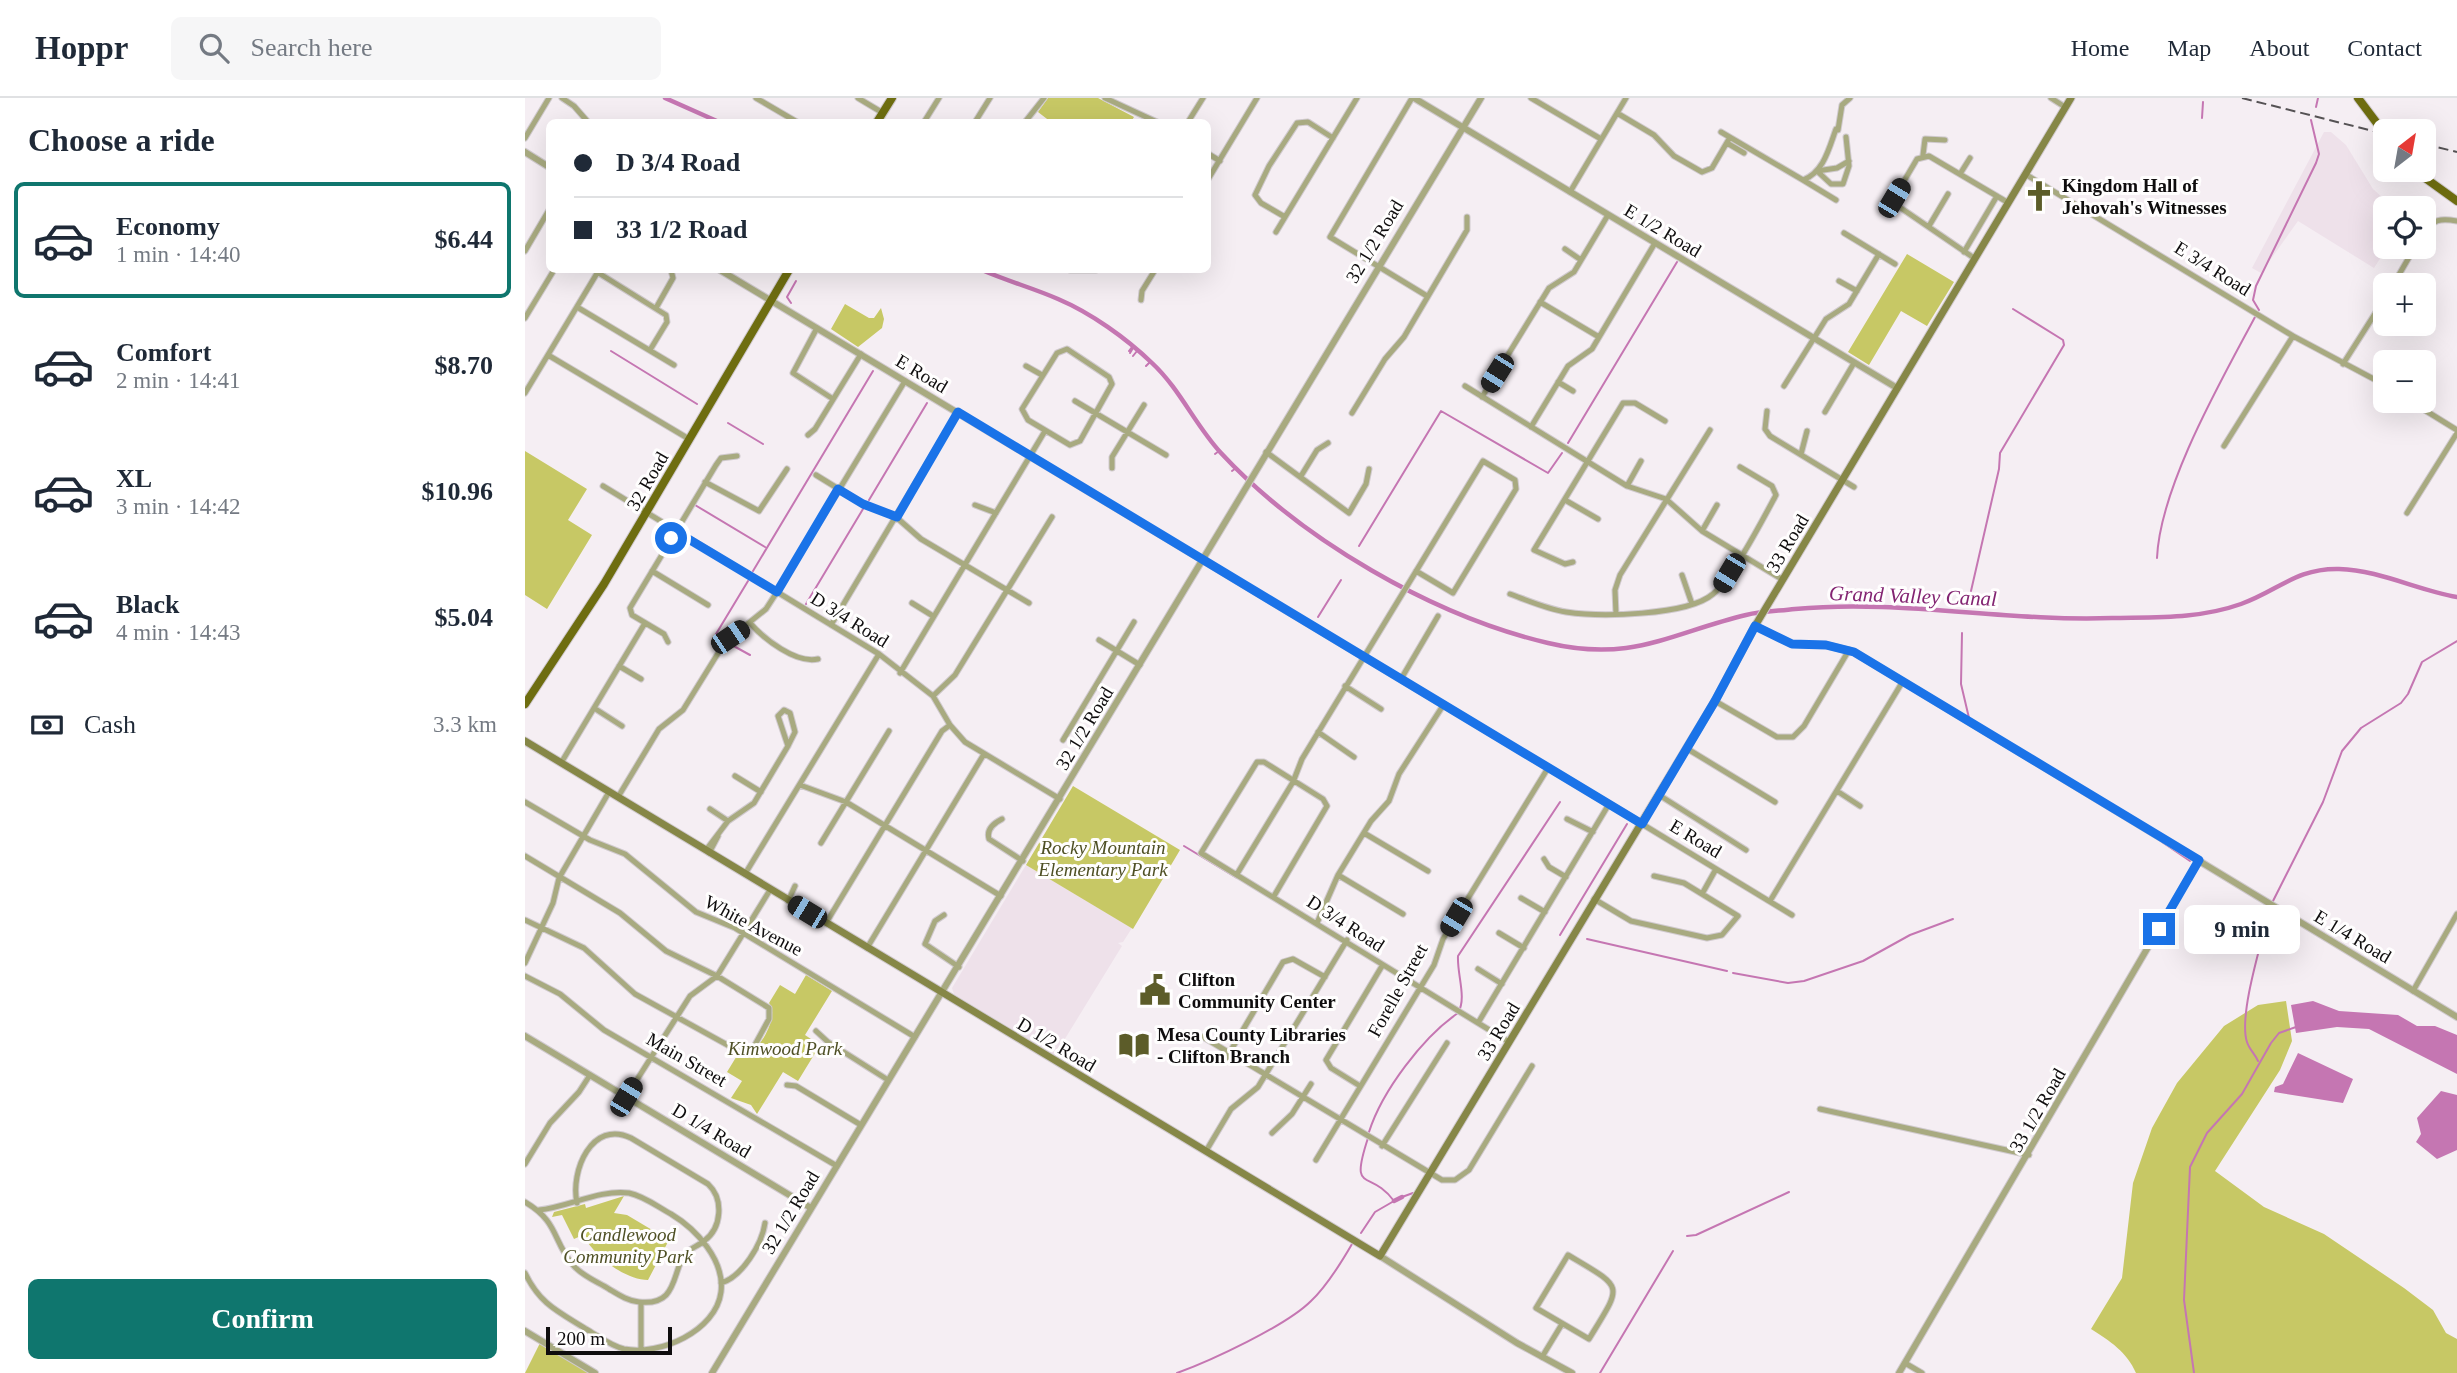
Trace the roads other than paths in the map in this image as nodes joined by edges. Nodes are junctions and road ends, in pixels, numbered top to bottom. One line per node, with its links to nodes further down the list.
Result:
1 (549, 98): 40 (street)
2 (562, 98): 27 (street)
3 (757, 98): 28 (street)
4 (858, 98): 24 (street)
5 (892, 98): 24 (main road)
6 (939, 98): 30 (street)
7 (989, 98): 31 (street)
8 (1044, 98): 32 (street)
9 (1105, 98): 26 (street)
10 (1203, 98): 35 (street)
11 (1257, 98): 51 (street)
12 (1347, 98): 21 (street)
13 (1413, 98): 37 (street, E 1/2 Road); 83 (street)
14 (1481, 98): 37 (street, 32 1/2 Road)
15 (1531, 98): 43 (street)
16 (1626, 98): 25 (street)
17 (1850, 98): 22 (street)
18 (2051, 98): 23 (street)
19 (2071, 98): 23 (main road, 33 Road)
20 (2358, 98): 36 (main road)
21 (1356, 100): 41 (street)
22 (1842, 101): 54 (street)
23 (2065, 107): 56 (main road, 33 Road)
24 (883, 113): 29 (main road)
25 (1617, 113): 43 (street); 47 (street)
26 (1141, 114): 33 (street); 34 (street)
27 (585, 119)
28 (792, 119)
29 (879, 119)
30 (926, 119)
31 (977, 119)
32 (1027, 119)
33 (1138, 119)
34 (1151, 119)
35 (1190, 119)
36 (2374, 119)
37 (1462, 126): 60 (street, E 1/2 Road); 83 (street, 32 1/2 Road)
38 (1926, 131): 44 (street)
39 (1721, 132): 58 (street)
40 (525, 138)
41 (1333, 138): 68 (street); 68 (street)
42 (1846, 138): 52 (street)
43 (1601, 139): 60 (street)
44 (1925, 139): 45 (street); 49 (street)
45 (1945, 141)
46 (525, 152): 53 (street)
47 (1744, 153)
48 (1211, 155): 51 (street)
49 (1926, 155): 55 (street); 72 (street)
50 (1970, 158): 55 (street)
51 (1220, 160): 57 (street)
52 (1849, 161): 54 (street); 54 (street)
53 (546, 165)
54 (1817, 171): 58 (street)
55 (1961, 174): 62 (street)
56 (2025, 174): 65 (main road, 33 Road); 102 (street, E 3/4 Road)
57 (1211, 175)
58 (1806, 180): 63 (street)
59 (2431, 182): 64 (main road)
60 (1570, 192): 67 (street, E 1/2 Road)
61 (1948, 194): 72 (street)
62 (1997, 196): 65 (street); 78 (street)
63 (1836, 200)
64 (2457, 201)
65 (2007, 202): 80 (main road, 33 Road)
66 (546, 215): 77 (street)
67 (1608, 215): 75 (street, E 1/2 Road); 81 (street)
68 (1285, 217): 73 (street)
69 (1467, 217): 93 (street)
70 (2436, 220): 71 (street)
71 (2457, 221)
72 (1929, 226): 78 (street)
73 (1276, 232)
74 (1844, 233): 79 (street)
75 (1655, 243): 103 (street); 104 (street, E 1/2 Road)
76 (1565, 249): 81 (street)
77 (525, 251)
78 (1964, 252): 80 (street)
79 (1879, 254): 82 (street); 92 (street)
80 (1974, 258): 118 (main road, 33 Road)
81 (1581, 260): 96 (street)
82 (1895, 264)
83 (1377, 267): 93 (street); 142 (street, 32 1/2 Road)
84 (552, 273): 100 (street)
85 (597, 273): 97 (street)
86 (601, 273): 98 (street)
87 (672, 273): 98 (street)
88 (725, 273): 94 (street, E Road)
89 (787, 273): 94 (main road, 32 Road)
90 (1152, 273): 95 (street)
91 (1839, 281): 92 (street)
92 (1857, 291): 104 (street)
93 (1427, 296): 129 (street)
94 (771, 300): 101 (street, E Road); 139 (main road, 32 Road)
95 (1142, 300)
96 (1540, 302): 103 (street); 121 (street)
97 (577, 307): 105 (street); 107 (street)
98 (656, 307): 105 (street)
99 (2373, 317): 109 (street)
100 (525, 318)
101 (817, 328): 106 (street, E Road); 122 (street)
102 (2293, 336): 109 (street, E 3/4 Road); 141 (street)
103 (1599, 337): 115 (street)
104 (1813, 338): 108 (street, E 1/2 Road); 117 (street)
105 (650, 351): 110 (street)
106 (861, 354): 114 (street, E Road); 122 (street)
107 (548, 355): 120 (street); 139 (street)
108 (1854, 363): 118 (street, E 1/2 Road); 127 (street)
109 (2343, 364): 113 (street, E 3/4 Road)
110 (674, 365)
111 (1026, 366): 112 (street)
112 (1042, 375): 128 (street); 134 (street)
113 (2373, 378)
114 (905, 381): 126 (street, E Road); 160 (street)
115 (1557, 382): 119 (street); 132 (street)
116 (1465, 386): 121 (street)
117 (1784, 386)
118 (1897, 388): 155 (main road, 33 Road)
119 (1573, 391)
120 (525, 393)
121 (1482, 397): 132 (street)
122 (833, 399): 138 (street)
123 (1075, 401): 128 (street)
124 (1144, 405): 136 (street)
125 (1767, 411): 143 (street)
126 (958, 412): 146 (street, E Road); 168 (street)
127 (1825, 412)
128 (1096, 413): 134 (street); 136 (street)
129 (1352, 413)
130 (2428, 413): 137 (street)
131 (1665, 422): 148 (street)
132 (1531, 427): 148 (street)
133 (1710, 430): 162 (street)
134 (1045, 431): 146 (street)
135 (1807, 431): 143 (street)
136 (1128, 432): 144 (street); 150 (street)
137 (2457, 432): 166 (street)
138 (808, 435)
139 (689, 439): 167 (main road, 32 Road)
140 (1328, 443): 154 (street)
141 (2224, 446)
142 (1266, 452): 154 (street); 174 (street, 32 1/2 Road)
143 (1801, 454): 155 (street)
144 (1166, 455)
145 (737, 456): 156 (street)
146 (1031, 456): 165 (street); 174 (street, E Road)
147 (1641, 461): 158 (street)
148 (1587, 462): 158 (street); 161 (street)
149 (1739, 467): 173 (street)
150 (1112, 468)
151 (787, 469): 156 (street)
152 (1369, 469): 154 (street)
153 (816, 475): 160 (street)
154 (1301, 476)
155 (1843, 480): 159 (street); 180 (main road, 33 Road)
156 (705, 482): 171 (street)
157 (603, 486): 167 (street, D 3/4 Road)
158 (1626, 486): 162 (street)
159 (1854, 486)
160 (838, 489): 168 (street); 182 (street)
161 (1565, 500): 170 (street); 175 (street)
162 (1669, 501): 172 (street); 188 (street)
163 (975, 505): 165 (street)
164 (1717, 505): 172 (street)
165 (996, 513): 176 (street)
166 (2407, 513)
167 (646, 514): 171 (street, D 3/4 Road); 209 (main road, 32 Road)
168 (897, 517): 176 (street); 195 (street)
169 (1052, 517): 181 (street)
170 (1598, 520)
171 (675, 531): 178 (street); 182 (street, D 3/4 Road)
172 (1702, 531): 173 (street)
173 (1740, 554): 180 (street); 186 (street)
174 (1202, 559): 201 (street, E Road); 203 (street, 32 1/2 Road)
175 (1573, 562)
176 (965, 565): 181 (street); 189 (street)
177 (1416, 570): 177 (street); 201 (street)
178 (652, 571): 187 (street); 193 (street)
179 (1682, 575): 186 (street)
180 (1783, 580): 194 (main road, 33 Road)
181 (1007, 590): 185 (street); 212 (street)
182 (777, 592): 191 (street); 195 (street, D 3/4 Road)
183 (1510, 594): 188 (street)
184 (912, 603): 189 (street)
185 (1029, 603)
186 (1692, 604): 188 (street)
187 (708, 605)
188 (1616, 614)
189 (933, 615): 205 (street)
190 (1438, 616): 207 (street)
191 (750, 622): 202 (street); 237 (street)
192 (1134, 622): 198 (street)
193 (645, 623): 197 (street); 204 (street)
194 (1757, 623): 199 (street, E 1/4 Road); 213 (main road, 33 Road)
195 (831, 625): 200 (street, D 3/4 Road)
196 (1099, 640): 198 (street)
197 (669, 642)
198 (1117, 650): 203 (street); 222 (street)
199 (1849, 650): 208 (street, E 1/4 Road); 213 (street)
200 (879, 654): 205 (street, D 3/4 Road); 232 (street)
201 (1364, 656): 207 (street, E Road); 210 (street)
202 (818, 659)
203 (1140, 664): 238 (street, 32 1/2 Road)
204 (619, 666): 206 (street); 216 (street)
205 (900, 673): 212 (street, D 3/4 Road)
206 (641, 679)
207 (1401, 679): 215 (street, E Road)
208 (1903, 681): 233 (street); 259 (street, E 1/4 Road)
209 (538, 685): 211 (main road); 214 (main road, 32 Road)
210 (1345, 686): 217 (street); 221 (street)
211 (525, 691)
212 (933, 696): 218 (street, D 3/4 Road)
213 (1715, 701): 225 (main road, 33 Road)
214 (525, 704)
215 (1444, 704): 229 (street, E Road); 251 (street)
216 (594, 708): 219 (street); 228 (street)
217 (1381, 709)
218 (950, 725): 226 (street, D 3/4 Road); 249 (street)
219 (622, 726)
220 (889, 731): 240 (street)
221 (1318, 732): 227 (street); 231 (street)
222 (1062, 740)
223 (525, 741): 228 (main road, D 1/2 Road)
224 (788, 747): 224 (street); 235 (street)
225 (1686, 748): 236 (main road, 33 Road); 241 (street)
226 (984, 754): 238 (street, D 3/4 Road); 255 (street)
227 (1355, 757)
228 (561, 763): 234 (main road, D 1/2 Road)
229 (1548, 768): 242 (street, E Road); 300 (street, Forelle Street)
230 (735, 776): 235 (street)
231 (1293, 782): 264 (street); 264 (street, D 3/4 Road); 273 (street)
232 (800, 785): 240 (street); 263 (street)
233 (1837, 791): 243 (street); 277 (street)
234 (609, 792): 237 (main road, D 1/2 Road); 252 (street)
235 (761, 792): 247 (street)
236 (1659, 795): 248 (main road, 33 Road); 254 (street)
237 (618, 797): 256 (main road, D 1/2 Road)
238 (1060, 799): 260 (street, 32 1/2 Road)
239 (525, 802): 252 (street, White Avenue)
240 (846, 802): 249 (street); 253 (street)
241 (1776, 802)
242 (1609, 804): 248 (street, E Road); 250 (street)
243 (1860, 806)
244 (710, 809): 247 (street)
245 (1002, 819): 260 (street)
246 (1567, 819): 250 (street)
247 (728, 821): 256 (street)
248 (1642, 824): 261 (street, E Road); 275 (main road, 33 Road)
249 (885, 826): 255 (street); 284 (street)
250 (1594, 832): 267 (street)
251 (1364, 833): 262 (street); 265 (street)
252 (583, 836): 268 (street); 288 (street, White Avenue)
253 (821, 843)
254 (1746, 850)
255 (926, 851): 272 (street); 290 (street)
256 (708, 852): 263 (main road, D 1/2 Road)
257 (525, 856): 268 (street)
258 (1544, 859): 267 (street)
259 (2199, 860): 301 (street, E 1/4 Road); 330 (street, 33 1/2 Road)
260 (1023, 861): 272 (street, 32 1/2 Road)
261 (1716, 869): 271 (street); 277 (street, E Road)
262 (1428, 871)
263 (745, 874): 270 (main road, D 1/2 Road)
264 (1237, 874): 273 (street, D 3/4 Road)
265 (1338, 875): 279 (street); 285 (street)
266 (1654, 876): 271 (street)
267 (1566, 877): 278 (street)
268 (559, 878): 286 (street); 297 (street)
269 (795, 886): 276 (street)
270 (770, 890): 276 (main road, D 1/2 Road); 288 (street)
271 (1702, 894): 275 (street)
272 (1001, 896): 294 (street, 32 1/2 Road)
273 (1274, 896): 285 (street, D 3/4 Road)
274 (1521, 898): 278 (street)
275 (1594, 899): 310 (main road, 33 Road)
276 (788, 901): 284 (main road, D 1/2 Road)
277 (1770, 901): 282 (street, E Road)
278 (1545, 912): 291 (street)
279 (1403, 914)
280 (2457, 914): 301 (street)
281 (944, 915): 294 (street)
282 (1793, 915)
283 (525, 920): 286 (street)
284 (826, 923): 290 (main road, D 1/2 Road)
285 (1317, 923): 289 (street, D 3/4 Road)
286 (542, 930): 292 (street); 303 (street)
287 (1499, 933): 291 (street)
288 (744, 934): 297 (street); 308 (street, White Avenue)
289 (1347, 940): 293 (street, D 3/4 Road); 298 (street)
290 (867, 948): 302 (main road, D 1/2 Road)
291 (1524, 948): 299 (street)
292 (525, 963)
293 (1382, 965): 300 (street, D 3/4 Road); 321 (street)
294 (959, 967): 302 (street, 32 1/2 Road)
295 (1478, 969): 299 (street)
296 (525, 976): 313 (street, Main Street)
297 (717, 976): 303 (street); 303 (street)
298 (1325, 977): 312 (street); 317 (street)
299 (1502, 984): 305 (street)
300 (1419, 987): 305 (street, D 3/4 Road); 321 (street, Forelle Street)
301 (2413, 991): 304 (street, E 1/4 Road)
302 (942, 993): 308 (street, 32 1/2 Road); 329 (main road, D 1/2 Road)
303 (677, 1015): 313 (street)
304 (2457, 1017)
305 (1478, 1023): 310 (street, D 3/4 Road)
306 (816, 1031): 318 (street)
307 (525, 1036): 316 (street, D 1/4 Road)
308 (915, 1037): 318 (street, 32 1/2 Road)
309 (1203, 1037): 312 (street)
310 (1509, 1042): 334 (main road, 33 Road)
311 (1447, 1043): 328 (street)
312 (1229, 1052): 314 (street); 317 (street)
313 (652, 1055): 322 (street); 333 (street, Main Street)
314 (1224, 1062)
315 (1532, 1066): 334 (street)
316 (590, 1075): 322 (street, D 1/4 Road); 332 (street)
317 (1266, 1075): 323 (street); 329 (street)
318 (888, 1080): 326 (street, 32 1/2 Road)
319 (1311, 1084): 323 (street)
320 (787, 1085): 326 (street)
321 (1360, 1086): 325 (street, Forelle Street)
322 (626, 1097): 337 (street, D 1/4 Road)
323 (1303, 1098): 325 (street); 327 (street)
324 (1820, 1109): 330 (street)
325 (1340, 1120): 328 (street); 331 (street, Forelle Street)
326 (861, 1125): 333 (street, 32 1/2 Road)
327 (1272, 1133)
328 (1383, 1146): 334 (street)
329 (1205, 1152): 341 (main road, D 1/2 Road)
330 (2029, 1155): 349 (street, 33 1/2 Road)
331 (1316, 1160)
332 (525, 1164)
333 (837, 1166): 337 (street, 32 1/2 Road)
334 (1430, 1174): 341 (main road, 33 Road)
335 (525, 1202): 338 (street)
336 (577, 1203): 338 (street); 340 (street); 340 (street)
337 (811, 1208): 351 (street, 32 1/2 Road)
338 (538, 1210): 344 (street)
339 (765, 1223): 343 (street)
340 (703, 1242): 343 (street); 344 (street)
341 (1380, 1256): 348 (street, D 1/2 Road)
342 (525, 1273): 347 (street)
343 (721, 1283): 347 (street)
344 (641, 1303): 347 (street)
345 (1562, 1324): 345 (street); 348 (street)
346 (525, 1331): 350 (street)
347 (641, 1349)
348 (1542, 1357): 352 (street, D 1/2 Road)
349 (1905, 1363): 353 (street, 33 1/2 Road); 354 (street)
350 (595, 1373)
351 (712, 1373)
352 (1572, 1373)
353 (1899, 1373)
354 (1922, 1373)

